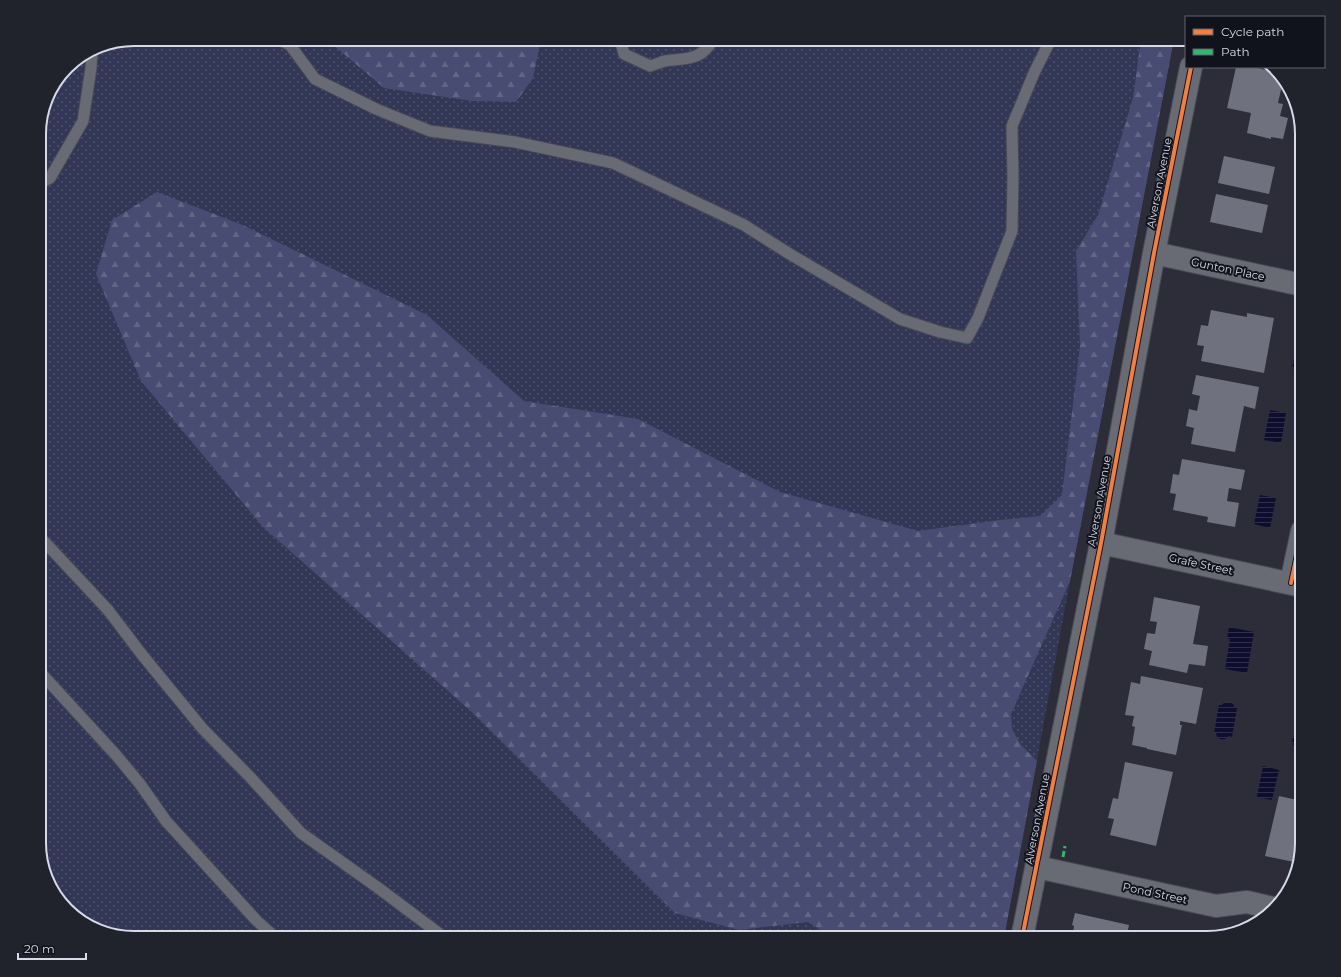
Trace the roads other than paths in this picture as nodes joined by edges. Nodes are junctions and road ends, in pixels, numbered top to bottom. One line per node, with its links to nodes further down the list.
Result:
1 (290, 46): 4 (lane)
2 (622, 46): 3 (lane)
3 (710, 46)
4 (1048, 46)
5 (92, 57): 7 (lane)
6 (1191, 68): 8 (street, Alverson Avenue)
7 (46, 180)
8 (1154, 253): 9 (street, Gunton Place); 10 (street, Alverson Avenue)
9 (1295, 283)
10 (1101, 543): 12 (street, Grafe Street); 14 (street, Alverson Avenue)
11 (46, 544): 17 (lane)
12 (1295, 585)
13 (46, 679): 16 (lane)
14 (1037, 867): 15 (street, Pond Street); 18 (street, Alverson Avenue)
15 (1267, 907)
16 (269, 931)
17 (435, 931)
18 (1023, 931)

